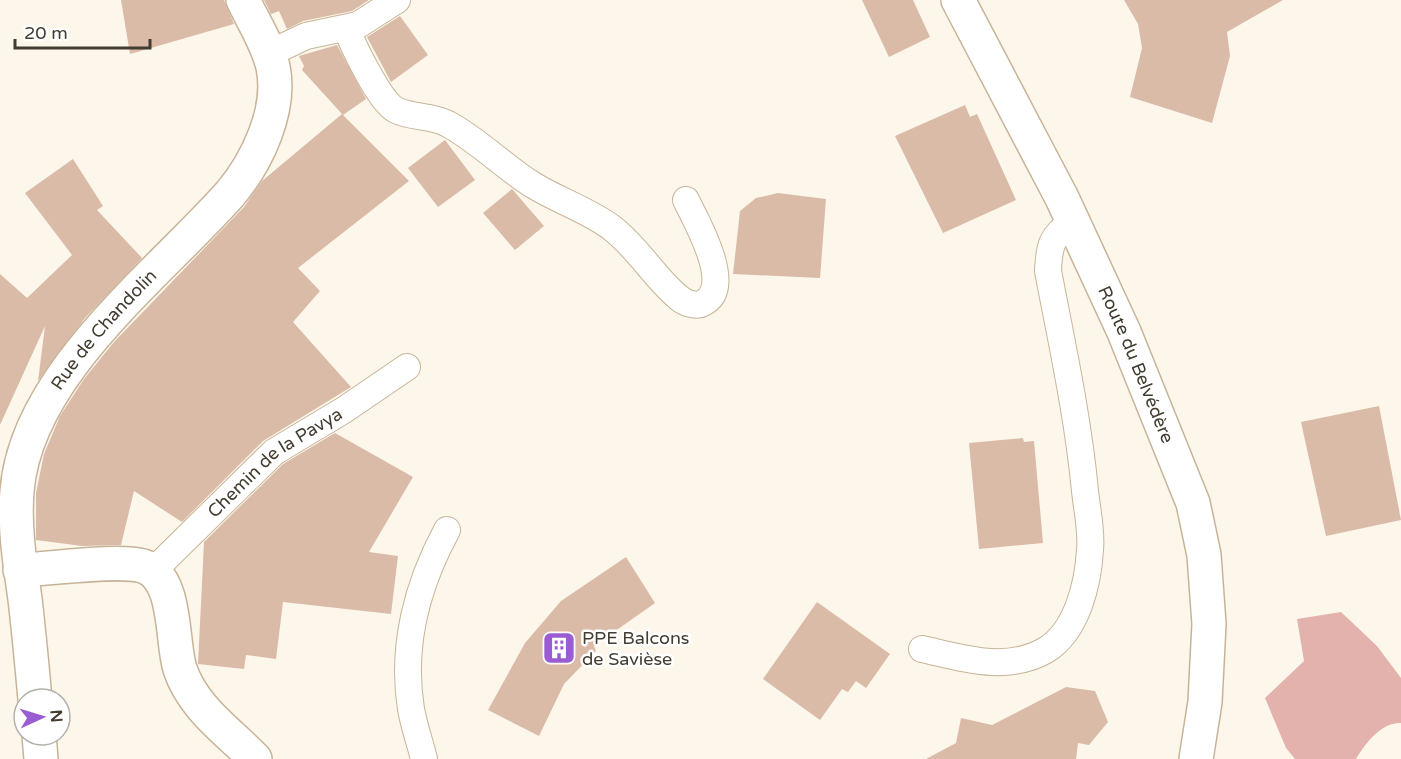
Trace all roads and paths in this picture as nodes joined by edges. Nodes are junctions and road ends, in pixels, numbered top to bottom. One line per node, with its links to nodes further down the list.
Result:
1 (243, 0): 5 (street, Rue de Chandolin)
2 (397, 0): 4 (lane)
3 (958, 0): 7 (street, Route du Belvédère)
4 (347, 29): 5 (lane); 6 (lane)
5 (268, 54): 10 (street, Rue de Chandolin)
6 (686, 200)
7 (1073, 222): 12 (lane); 16 (street, Route du Belvédère)
8 (407, 367): 11 (lane, Chemin de la Pavya)
9 (447, 530): 15 (lane)
10 (20, 570): 11 (street); 13 (street, Rue de Chandolin)
11 (153, 571): 14 (street)
12 (922, 649)
13 (34, 687)
14 (255, 759)
15 (424, 759)
16 (1196, 759)

